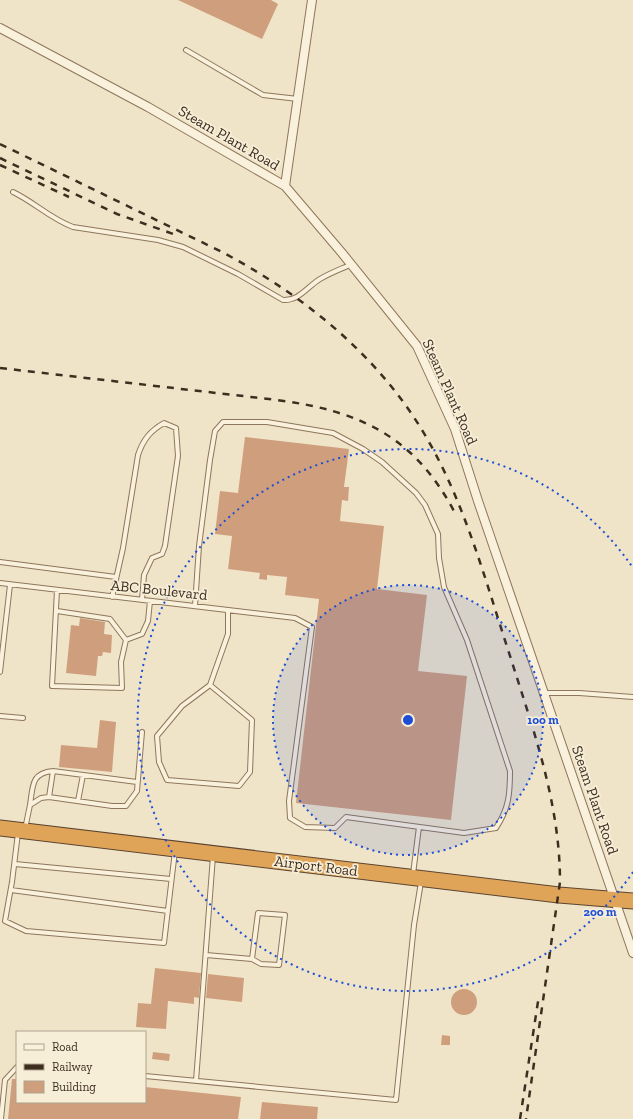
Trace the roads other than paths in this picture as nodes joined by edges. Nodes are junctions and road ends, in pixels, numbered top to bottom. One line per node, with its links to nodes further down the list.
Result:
1 (312, 0): 4 (street)
2 (0, 28): 5 (street, Steam Plant Road)
3 (186, 50): 4 (lane)
4 (299, 99): 5 (street)
5 (285, 186): 7 (street, Steam Plant Road)
6 (13, 192): 7 (lane)
7 (352, 264): 22 (street, Steam Plant Road)
8 (0, 562): 9 (lane)
9 (116, 577): 13 (lane); 14 (lane)
10 (0, 583): 11 (lane, ABC Boulevard)
11 (10, 584): 12 (lane, ABC Boulevard); 20 (lane)
12 (57, 590): 13 (lane, ABC Boulevard); 18 (lane)
13 (112, 597): 14 (lane, ABC Boulevard)
14 (142, 600): 15 (lane, ABC Boulevard)
15 (150, 601): 16 (lane, ABC Boulevard); 19 (lane)
16 (195, 606): 17 (lane, ABC Boulevard); 33 (lane)
17 (228, 610): 21 (lane); 33 (lane, ABC Boulevard)
18 (57, 611): 19 (lane); 19 (lane)
19 (126, 640)
20 (0, 672)
21 (210, 685): 21 (lane)
22 (544, 693): 23 (lane); 42 (street, Steam Plant Road)
23 (633, 697)
24 (0, 716): 25 (lane)
25 (22, 718)
26 (142, 732): 29 (lane)
27 (53, 771): 28 (lane); 30 (lane); 32 (lane)
28 (83, 775): 29 (lane); 31 (lane)
29 (137, 782): 31 (lane)
30 (49, 797): 31 (lane); 32 (lane)
31 (78, 801)
32 (30, 805): 35 (lane)
33 (419, 827): 40 (lane)
34 (0, 828): 35 (highway, Airport Road)
35 (22, 831): 36 (highway, Airport Road); 38 (lane)
36 (175, 849): 37 (highway, Airport Road); 39 (lane)
37 (214, 854): 40 (highway, Airport Road); 46 (lane)
38 (14, 864): 39 (lane); 41 (lane)
39 (171, 879): 44 (lane)
40 (417, 879): 42 (highway, Airport Road); 50 (lane)
41 (10, 890): 44 (lane); 44 (lane)
42 (615, 900): 43 (highway, Airport Road); 45 (street, Steam Plant Road)
43 (633, 901)
44 (168, 911)
45 (633, 953)
46 (206, 955): 47 (lane); 50 (lane)
47 (252, 959): 47 (lane)
48 (16, 1069): 51 (lane)
49 (146, 1076): 50 (lane)
50 (196, 1080)
51 (1, 1119)

